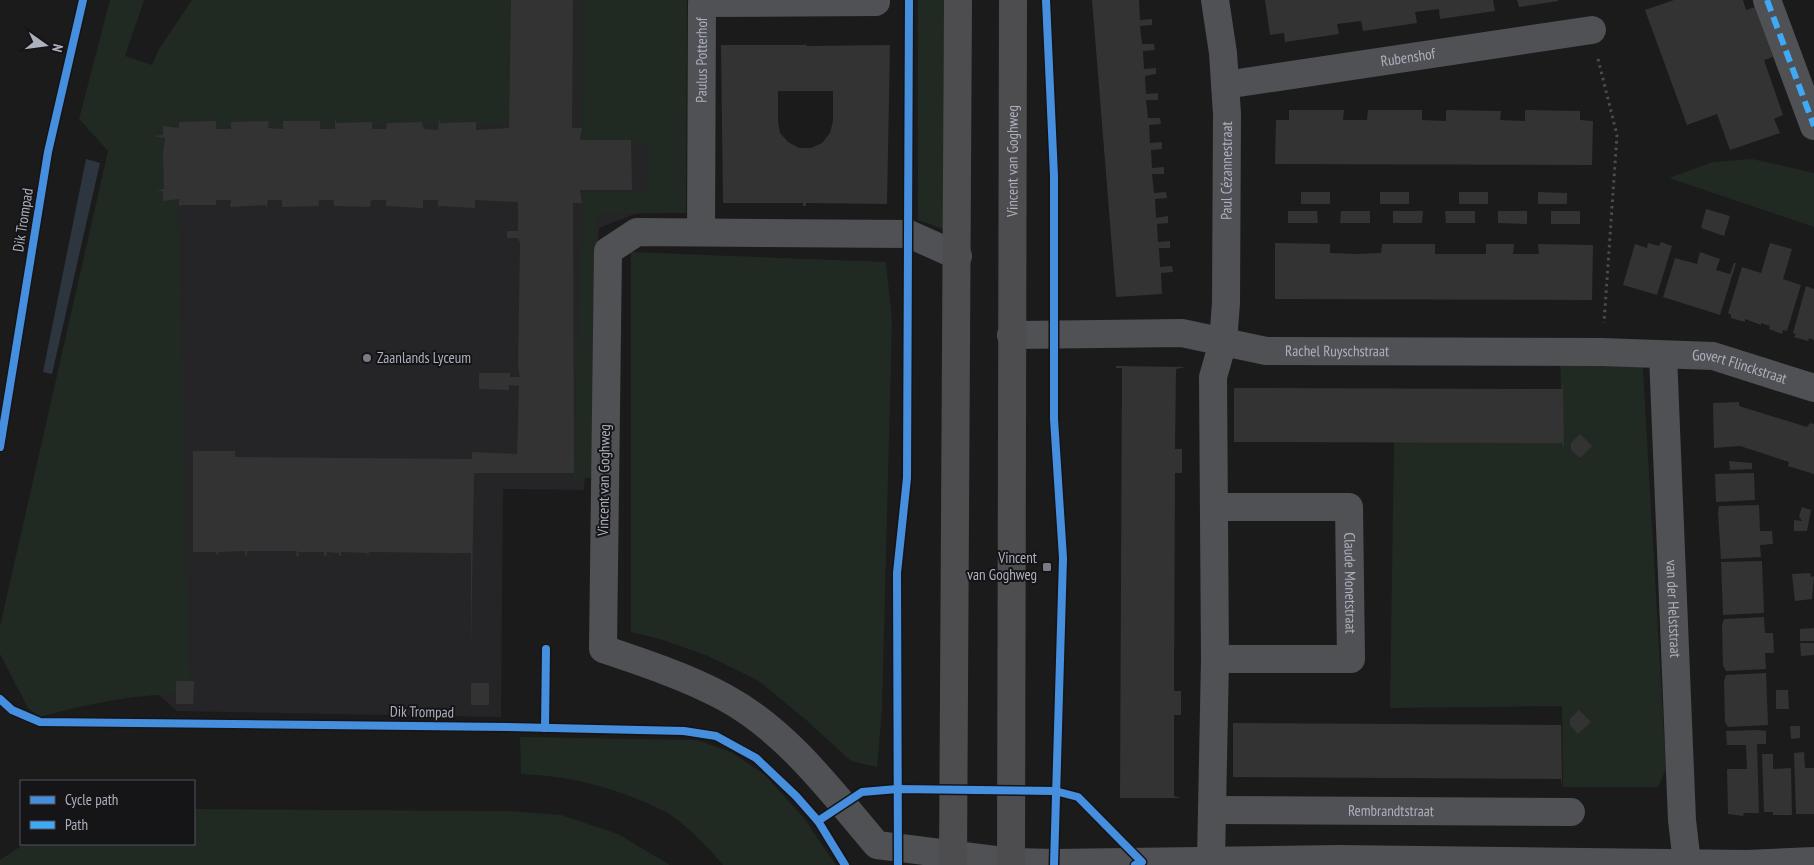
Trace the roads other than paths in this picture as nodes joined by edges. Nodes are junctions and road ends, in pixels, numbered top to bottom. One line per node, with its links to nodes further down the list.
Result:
1 (958, 0): 10 (main road)
2 (1013, 0): 11 (main road, Vincent van Goghweg)
3 (1215, 0): 7 (street, Paul Cézannestraat)
4 (1767, 0): 8 (street)
5 (876, 2): 9 (street, Paulus Potterhof)
6 (1592, 30): 7 (street, Rubenshof)
7 (1225, 85): 12 (street, Paul Cézannestraat)
8 (1814, 126)
9 (701, 232): 10 (street, Vincent van Goghweg); 19 (street, Vincent van Goghweg)
10 (958, 256): 19 (main road)
11 (1011, 335): 12 (street, Rachel Ruyschstraat); 24 (main road, Vincent van Goghweg)
12 (1223, 342): 13 (street, Rachel Ruyschstraat); 15 (street)
13 (1664, 355): 14 (street, Govert Flinckstraat); 25 (street, van der Helststraat)
14 (1814, 388)
15 (1214, 507): 16 (street); 16 (street, Claude Monetstraat)
16 (1215, 659): 17 (street)
17 (1212, 810): 18 (street, Rembrandtstraat); 20 (street)
18 (1571, 812)
19 (953, 860): 24 (street, Vincent van Goghweg)
20 (1211, 860): 22 (street); 24 (street)
21 (1814, 861): 26 (street)
22 (1339, 862): 23 (street)
23 (1398, 862): 25 (street)
24 (1011, 863)
25 (1687, 863): 26 (street)
26 (1747, 864)

